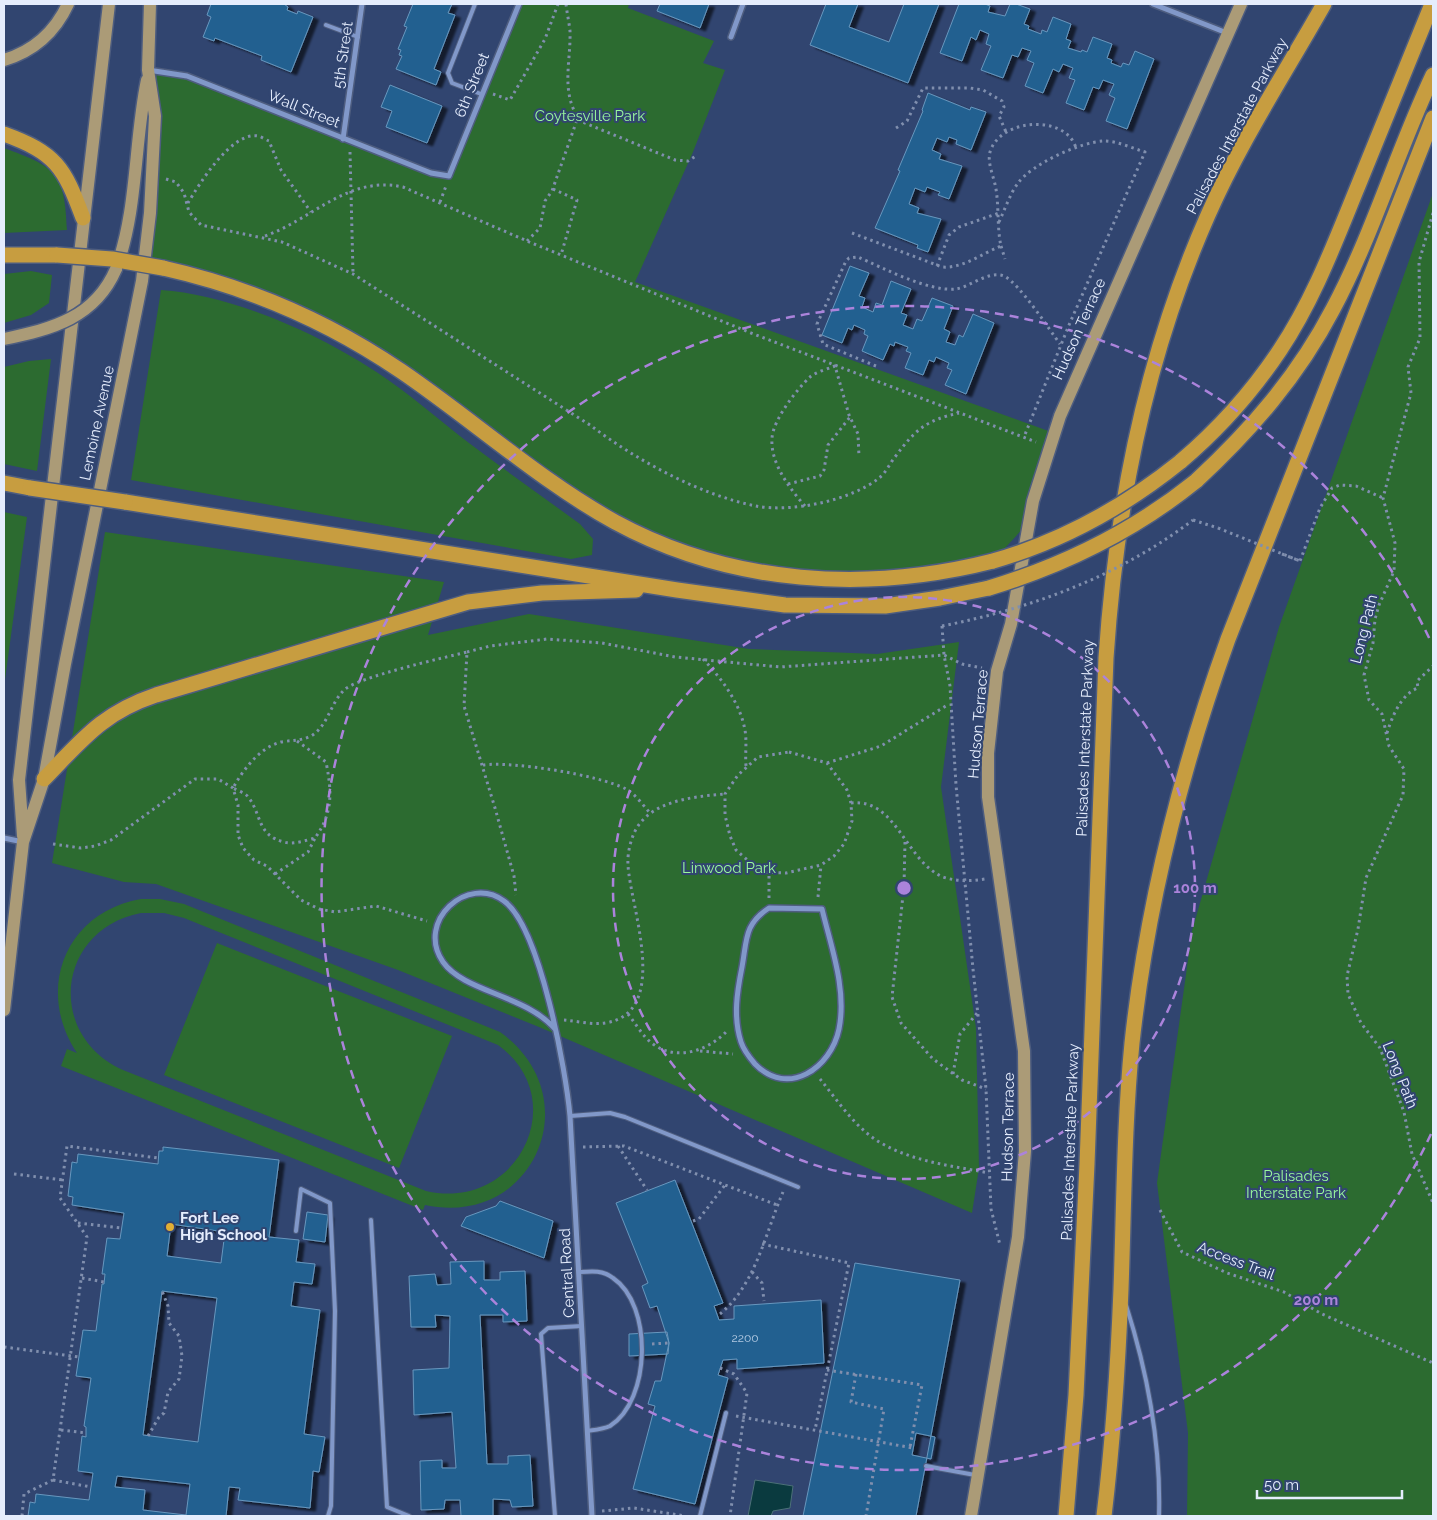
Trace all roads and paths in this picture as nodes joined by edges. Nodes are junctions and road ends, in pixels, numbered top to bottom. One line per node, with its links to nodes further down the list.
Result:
1 (68, 4): 20 (main road)
2 (109, 4): 42 (main road, Lemoine Avenue)
3 (150, 4): 21 (main road, Lemoine Avenue)
4 (362, 4): 17 (street, 5th Street)
5 (475, 4): 23 (lane)
6 (519, 4): 23 (street, 6th Street)
7 (558, 4): 24 (path)
8 (566, 4): 25 (path)
9 (743, 4): 18 (street)
10 (1153, 4): 16 (street)
11 (1241, 4): 16 (main road, Hudson Terrace)
12 (1313, 4): 19 (highway)
13 (1324, 4): 19 (highway, Palisades Interstate Parkway)
14 (1432, 4): 48 (highway, bridge)
15 (326, 25): 17 (lane)
16 (1228, 34): 60 (main road, Hudson Terrace)
17 (358, 37): 30 (street, 5th Street)
18 (731, 37)
19 (1293, 59): 169 (highway, Palisades Interstate Parkway)
20 (4, 60)
21 (148, 70): 30 (street, Wall Street); 53 (main road, bridge); 78 (main road, Lemoine Avenue)
22 (1433, 75): 66 (highway, bridge)
23 (482, 94): 34 (street, 6th Street)
24 (510, 100)
25 (578, 117): 33 (path); 36 (path)
26 (1433, 118): 133 (highway)
27 (896, 128): 28 (path)
28 (1006, 132): 32 (path); 40 (path)
29 (4, 134): 42 (highway)
30 (343, 139): 31 (street, Wall Street)
31 (350, 141): 34 (street, Wall Street); 37 (path)
32 (1076, 148): 43 (path); 54 (path)
33 (696, 156)
34 (449, 176)
35 (163, 178): 38 (path)
36 (553, 189): 46 (path); 49 (path)
37 (350, 192): 39 (path); 46 (path); 52 (path)
38 (188, 204): 39 (path); 45 (path)
39 (311, 212): 45 (path)
40 (999, 213): 43 (path); 51 (path)
41 (1433, 213): 64 (path, Long Path)
42 (83, 218): 85 (main road, Lemoine Avenue)
43 (999, 222): 47 (path)
44 (852, 233): 51 (path)
45 (264, 237): 52 (path)
46 (526, 241): 49 (path)
47 (1001, 246): 50 (path); 51 (path)
48 (4, 255)
49 (561, 255): 55 (path)
50 (1005, 259)
51 (937, 266)
52 (353, 274): 65 (path)
53 (4, 339)
54 (1060, 345): 56 (path); 59 (path)
55 (835, 366): 57 (path); 58 (path); 63 (path)
56 (876, 366)
57 (958, 413): 59 (path); 65 (path)
58 (850, 416): 61 (path); 63 (path)
59 (1024, 438): 60 (path)
60 (1049, 447): 71 (main road, Hudson Terrace)
61 (859, 457)
62 (4, 483): 66 (highway, bridge)
63 (788, 484): 65 (path)
64 (1383, 498): 68 (path, bridge); 73 (path, Long Path)
65 (805, 506)
66 (676, 590): 78 (highway)
67 (467, 652): 69 (path); 74 (path); 76 (path)
68 (944, 655): 69 (path); 71 (path); 72 (path)
69 (703, 659): 77 (path)
70 (1433, 666): 73 (path)
71 (997, 672): 91 (main road, Hudson Terrace)
72 (950, 704): 75 (path); 92 (path)
73 (1386, 733): 119 (path, Long Path)
74 (297, 741): 79 (path); 84 (path)
75 (827, 762): 77 (path); 81 (path)
76 (483, 765): 82 (path); 95 (path)
77 (746, 766): 80 (path)
78 (44, 779): 85 (main road, Lemoine Avenue)
79 (233, 788): 84 (path); 87 (path); 90 (path)
80 (725, 794): 82 (path); 89 (path)
81 (851, 803): 86 (path); 88 (path)
82 (650, 813): 99 (path)
83 (4, 838): 85 (street)
84 (315, 838): 90 (path)
85 (23, 842): 97 (main road, Lemoine Avenue)
86 (905, 842): 92 (path); 106 (path)
87 (53, 844)
88 (821, 865): 89 (path); 94 (path)
89 (769, 873): 93 (path)
90 (275, 874): 96 (path)
91 (999, 878): 92 (path); 156 (main road, Hudson Terrace)
92 (964, 882): 98 (path)
93 (769, 908): 94 (street); 101 (street)
94 (822, 909): 105 (street)
95 (518, 920): 96 (street, Central Road); 100 (street, Central Road)
96 (435, 928): 102 (street)
97 (4, 1010)
98 (978, 1012): 106 (path); 107 (path)
99 (628, 1014): 100 (path); 103 (path)
100 (554, 1018): 102 (street, Central Road)
101 (735, 1020): 103 (path); 104 (street)
102 (555, 1029): 108 (street, Central Road)
103 (696, 1051): 104 (path)
104 (747, 1055): 105 (street)
105 (813, 1071): 112 (path)
106 (953, 1075): 107 (path)
107 (986, 1089): 112 (path)
108 (570, 1116): 110 (street, Central Road); 115 (lane)
109 (617, 1146): 110 (path); 116 (path); 118 (path)
110 (572, 1149): 129 (street, Central Road)
111 (158, 1158): 114 (path)
112 (989, 1173): 128 (path)
113 (14, 1174): 114 (path)
114 (63, 1180): 124 (path)
115 (787, 1182): 117 (lane); 120 (path)
116 (725, 1185): 120 (path); 123 (path)
117 (798, 1187)
118 (647, 1190)
119 (1433, 1203)
120 (777, 1205): 127 (path)
121 (1160, 1210): 143 (path, Access Trail)
122 (371, 1220): 162 (lane)
123 (693, 1221)
124 (78, 1223): 125 (path); 131 (path)
125 (122, 1228)
126 (296, 1231): 161 (lane)
127 (762, 1244): 130 (path); 145 (path)
128 (1002, 1252)
129 (580, 1272): 137 (street, Central Road); 139 (lane)
130 (752, 1272): 135 (path); 136 (path)
131 (82, 1278): 132 (path); 141 (path)
132 (104, 1282)
133 (1121, 1289): 170 (highway); 171 (lane)
134 (162, 1291): 153 (path)
135 (764, 1301)
136 (720, 1314)
137 (582, 1326): 151 (street, Central Road); 163 (lane)
138 (669, 1343): 139 (path)
139 (642, 1344): 151 (lane)
140 (4, 1347): 141 (path)
141 (72, 1357): 142 (path); 149 (path)
142 (79, 1358)
143 (1433, 1363)
144 (720, 1368): 148 (path)
145 (827, 1370): 146 (path); 150 (path)
146 (856, 1374): 154 (path); 154 (path)
147 (726, 1413): 148 (path); 165 (lane)
148 (744, 1417): 150 (path); 166 (path)
149 (61, 1430): 152 (path); 157 (path)
150 (815, 1430): 154 (path)
151 (587, 1431): 159 (street, Central Road)
152 (86, 1433)
153 (148, 1436)
154 (878, 1442): 167 (path)
155 (926, 1466): 156 (lane)
156 (978, 1476): 168 (main road, Hudson Terrace)
157 (53, 1480): 158 (path); 160 (path)
158 (91, 1488)
159 (592, 1514): 164 (path)
160 (22, 1516)
161 (328, 1516)
162 (409, 1516)
163 (555, 1516)
164 (685, 1516)
165 (700, 1516)
166 (730, 1516)
167 (866, 1516)
168 (971, 1516)
169 (1066, 1516)
170 (1104, 1516)
171 (1159, 1516)

